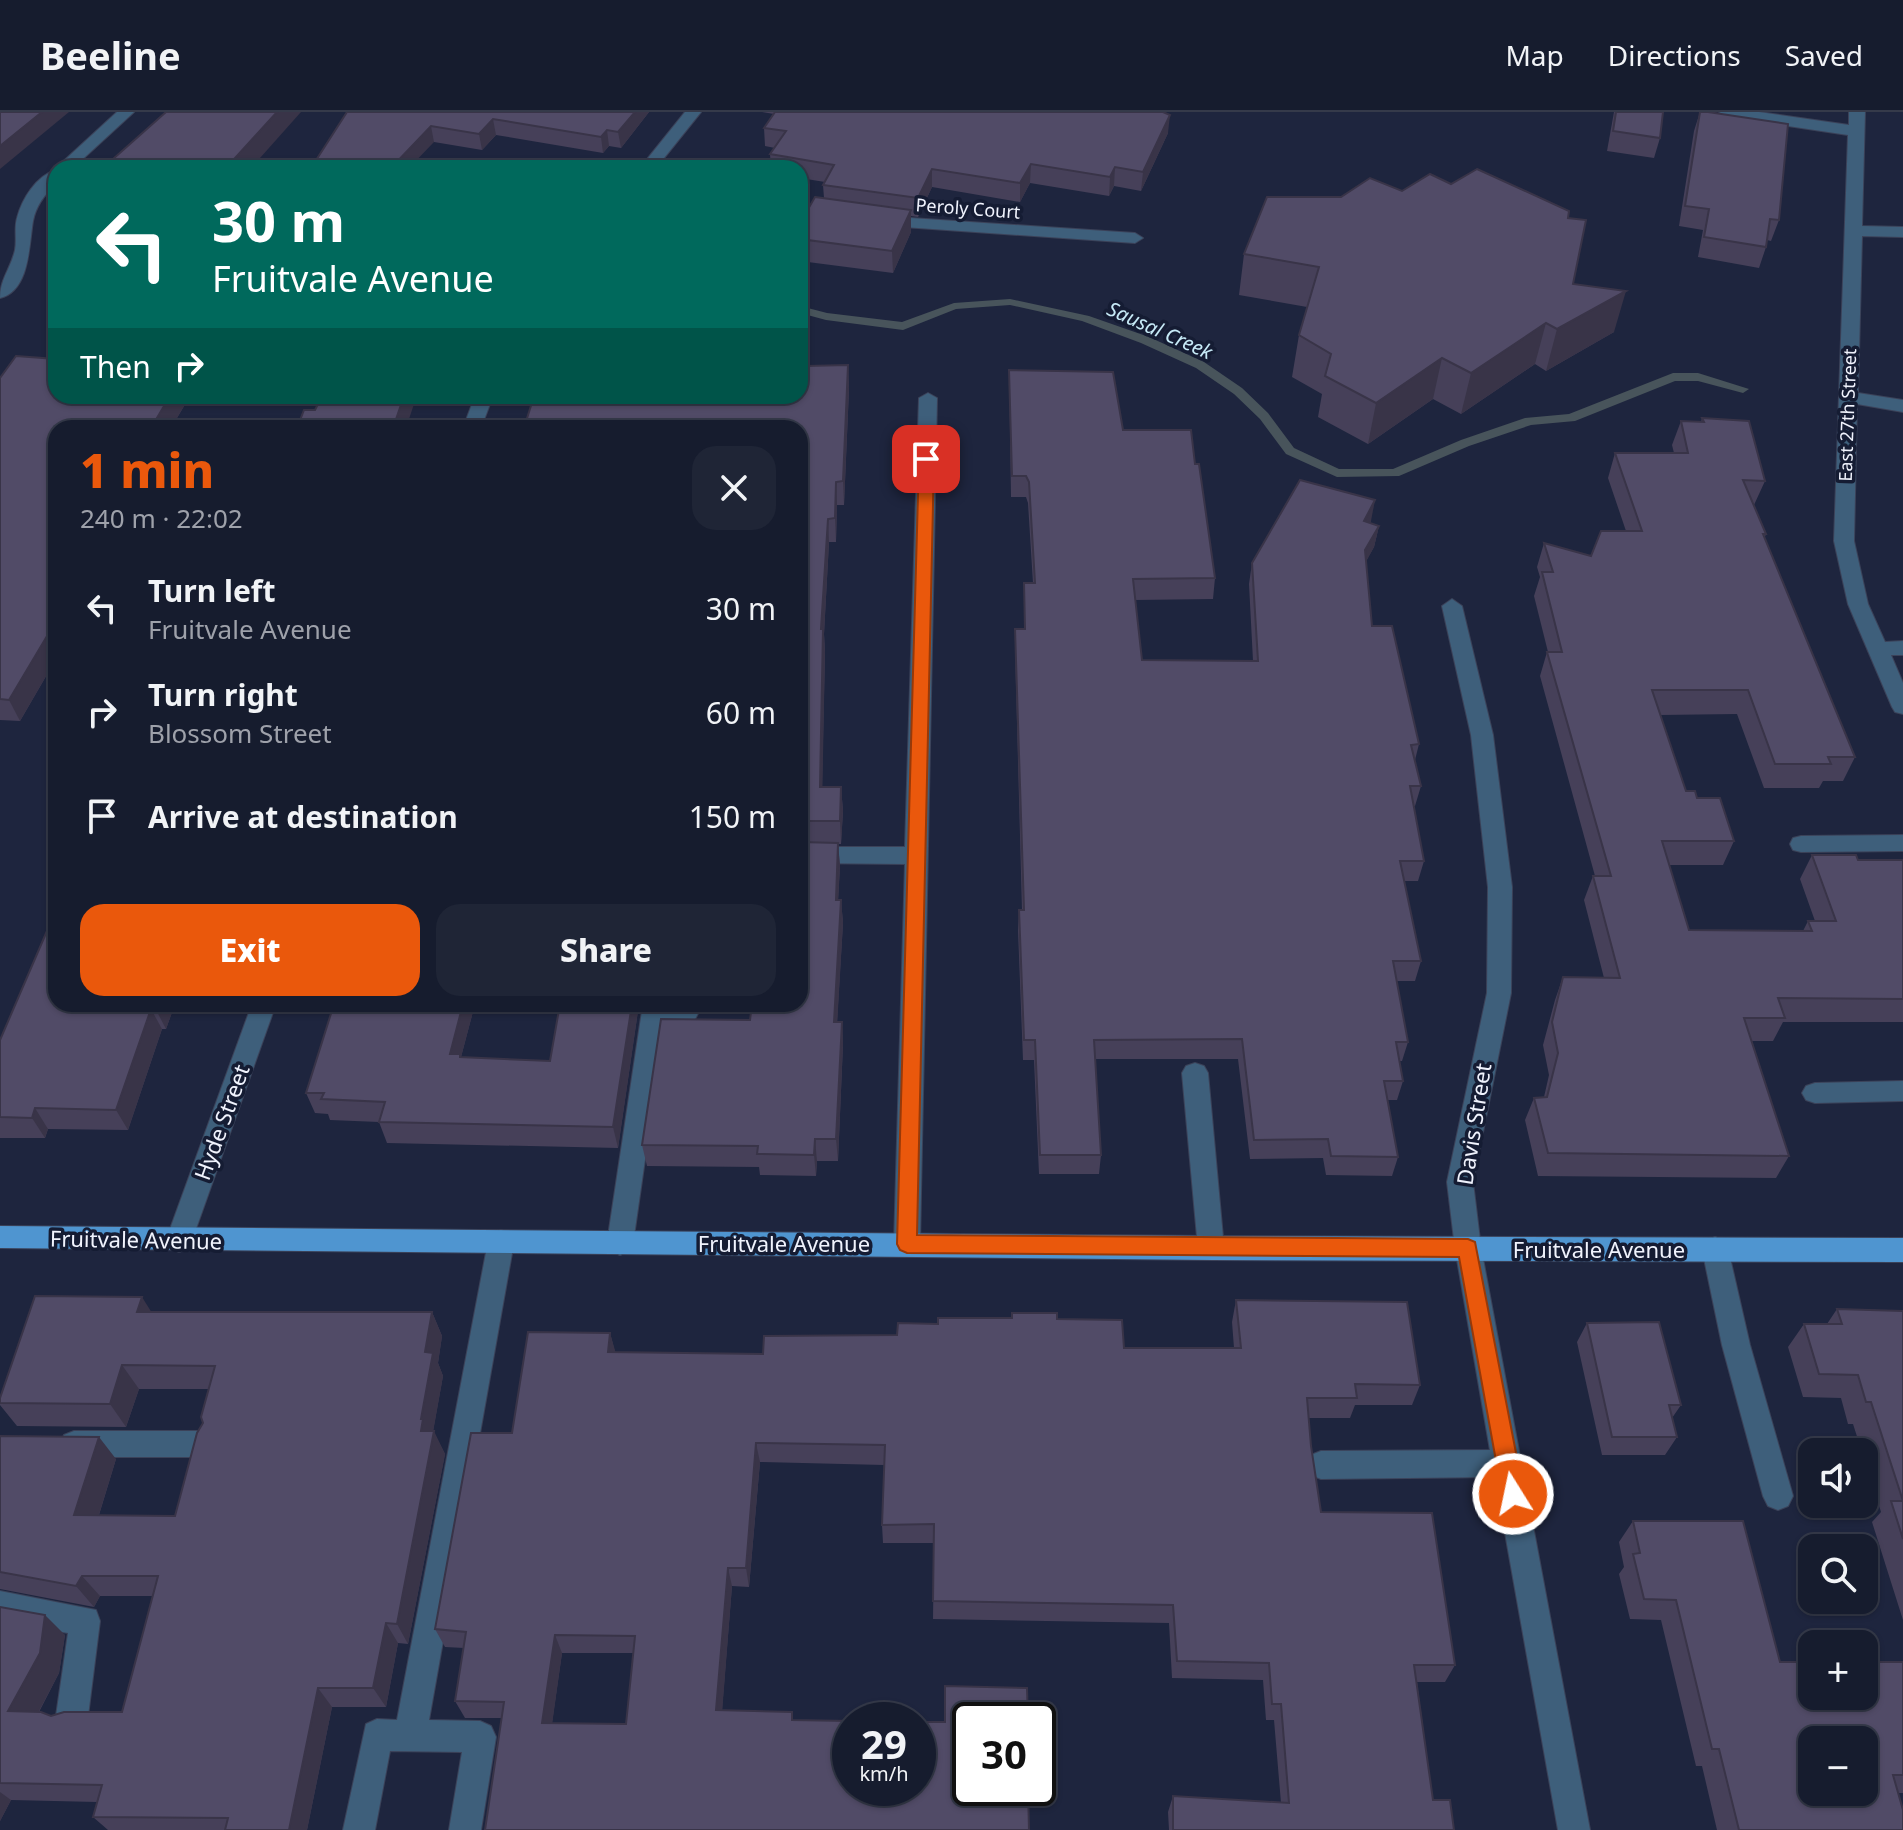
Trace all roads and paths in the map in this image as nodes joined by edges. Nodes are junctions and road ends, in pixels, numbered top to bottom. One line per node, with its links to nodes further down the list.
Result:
1 (126, 112): 5 (street)
2 (693, 112): 6 (street)
3 (1727, 112): 4 (street)
4 (1856, 122): 9 (street, East 27th Street)
5 (73, 160)
6 (654, 160)
7 (48, 182): 12 (street)
8 (808, 209): 11 (street, Peroly Court)
9 (1854, 231): 10 (street); 13 (street, East 27th Street)
10 (1903, 232)
11 (1135, 238)
12 (0, 293)
13 (1846, 397): 15 (street); 18 (street, East 27th Street)
14 (928, 398): 23 (street)
15 (1903, 406)
16 (1452, 606): 37 (street, Davis Street)
17 (1903, 648): 18 (street)
18 (1877, 649): 19 (street, East 27th Street)
19 (1903, 707)
20 (1903, 843): 21 (street)
21 (1801, 844)
22 (808, 855): 23 (street)
23 (916, 856): 35 (street)
24 (261, 1012): 32 (street, Hyde Street)
25 (655, 1012): 34 (street)
26 (661, 1012): 27 (street)
27 (686, 1012)
28 (1195, 1073): 36 (street)
29 (1903, 1091): 30 (street)
30 (1815, 1093)
31 (0, 1237): 32 (main road, Fruitvale Avenue)
32 (179, 1240): 33 (main road, Fruitvale Avenue)
33 (501, 1242): 34 (main road, Fruitvale Avenue); 47 (street)
34 (620, 1243): 35 (main road, Fruitvale Avenue)
35 (907, 1244): 36 (main road, Fruitvale Avenue)
36 (1211, 1248): 37 (main road, Fruitvale Avenue)
37 (1468, 1248): 38 (main road, Fruitvale Avenue); 42 (street, Davis Street)
38 (1715, 1249): 39 (main road, Fruitvale Avenue); 44 (street)
39 (1903, 1250)
40 (48, 1443): 41 (street)
41 (201, 1444)
42 (1507, 1463): 43 (street); 50 (street, Davis Street)
43 (1321, 1465)
44 (1778, 1496)
45 (0, 1606): 46 (street)
46 (72, 1716)
47 (410, 1736): 48 (street); 49 (street)
48 (359, 1830)
49 (465, 1830)
50 (1574, 1830)

